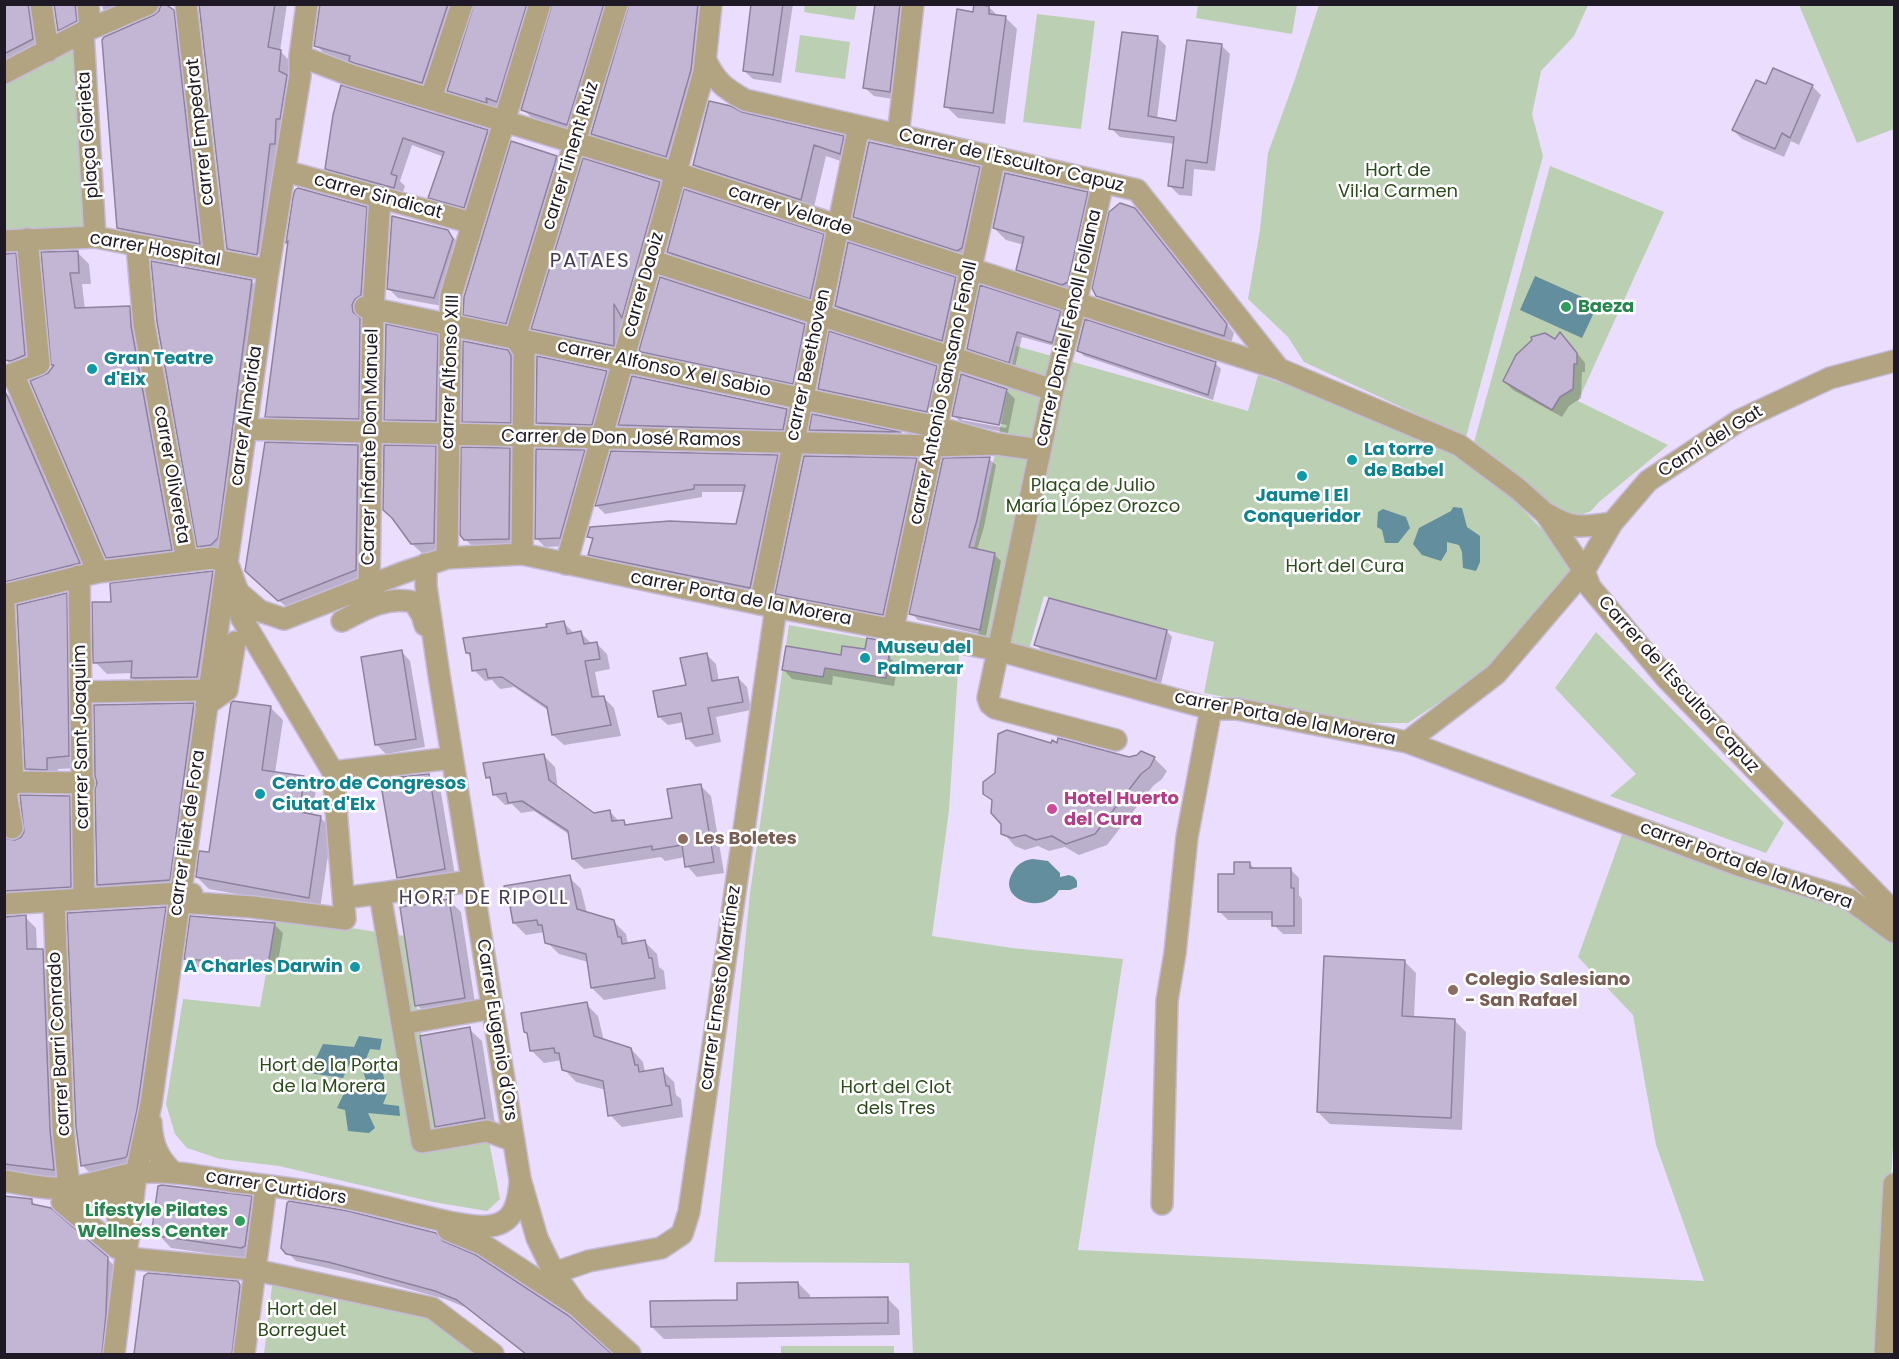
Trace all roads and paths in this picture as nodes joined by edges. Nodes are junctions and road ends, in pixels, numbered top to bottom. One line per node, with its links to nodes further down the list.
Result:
1 (41, 4): 12 (street)
2 (87, 4): 11 (street, plaça Glorieta)
3 (148, 4): 11 (street)
4 (186, 4): 32 (street, carrer Empedrat)
5 (307, 4): 13 (street, carrer Almòrida)
6 (462, 4): 16 (street)
7 (540, 4): 17 (street, carrer Alfonso XIII)
8 (617, 4): 20 (street, carrer Tinent Ruiz)
9 (711, 4): 14 (street, carrer Daoiz)
10 (913, 4): 19 (street)
11 (86, 31): 12 (street); 28 (street, plaça Glorieta)
12 (48, 51): 15 (street)
13 (300, 56): 16 (street, carrer Velarde); 22 (street, carrer Almòrida)
14 (705, 59): 18 (street, Carrer de l'Escultor Capuz); 23 (street, carrer Daoiz)
15 (4, 74)
16 (431, 98): 17 (street, carrer Velarde)
17 (505, 120): 20 (street, carrer Velarde); 26 (street, carrer Alfonso XIII)
18 (859, 126): 19 (street, Carrer de l'Escultor Capuz); 27 (street, carrer Beethoven)
19 (898, 136): 21 (street, Carrer de l'Escultor Capuz)
20 (574, 143): 23 (street, carrer Velarde); 40 (street, carrer Tinent Ruiz)
21 (995, 157): 24 (street, Carrer de l'Escultor Capuz); 34 (street, carrer Antonio Sansano Fenoll)
22 (285, 171): 25 (street, carrer Sindicat); 35 (street, carrer Almòrida)
23 (676, 173): 27 (street, carrer Velarde); 33 (street, carrer Daoiz)
24 (1103, 182): 36 (street, carrer Daniel Fenoll Follana); 44 (street, Carrer de l'Escultor Capuz)
25 (380, 197): 26 (street, carrer Sindicat); 37 (street, Carrer Infante Don Manuel)
26 (472, 223): 39 (street, carrer Alfonso XIII)
27 (838, 226): 34 (street, carrer Velarde); 38 (street, carrer Beethoven)
28 (95, 237): 29 (street, carrer Hospital); 31 (street, carrer Hospital)
29 (27, 239): 30 (street, carrer Hospital); 45 (street)
30 (4, 241)
31 (137, 246): 32 (street, carrer Hospital); 60 (street, carrer Olivereta)
32 (215, 260): 35 (street, carrer Hospital)
33 (651, 261): 38 (street); 42 (street, carrer Daoiz)
34 (971, 269): 36 (street, carrer Velarde); 41 (street, carrer Antonio Sansano Fenoll)
35 (268, 270): 48 (street, carrer Almòrida)
36 (1076, 303): 44 (street, carrer Velarde); 46 (street, carrer Daniel Fenoll Follana)
37 (369, 308): 39 (street, carrer Alfonso X el Sabio); 49 (street, Carrer Infante Don Manuel)
38 (820, 315): 41 (street); 47 (street, carrer Beethoven)
39 (449, 326): 40 (street, carrer Alfonso X el Sabio); 50 (street, carrer Alfonso XIII)
40 (514, 338): 42 (street, carrer Alfonso X el Sabio); 51 (street)
41 (952, 357): 46 (street); 52 (street, carrer Antonio Sansano Fenoll)
42 (623, 361): 47 (street, carrer Alfonso X el Sabio); 53 (street, carrer Daoiz)
43 (1894, 361): 57 (street, Camí del Gat)
44 (1279, 369): 56 (street, Carrer de l'Escultor Capuz)
45 (9, 376): 65 (street)
46 (1053, 390): 55 (street, carrer Daniel Fenoll Follana)
47 (802, 398): 52 (street, carrer Alfonso X el Sabio); 54 (street, carrer Beethoven)
48 (245, 429): 49 (street, Carrer de Don José Ramos); 61 (street, carrer Almòrida)
49 (372, 432): 50 (street, Carrer de Don José Ramos); 66 (street, Carrer Infante Don Manuel)
50 (448, 435): 51 (street, Carrer de Don José Ramos); 59 (street, carrer Alfonso XIII)
51 (523, 436): 53 (street, Carrer de Don José Ramos); 58 (street)
52 (935, 436): 54 (street, Carrer de Don José Ramos); 55 (street, carrer Alfonso X el Sabio); 72 (street, carrer Antonio Sansano Fenoll)
53 (602, 438): 54 (street, Carrer de Don José Ramos); 63 (street, carrer Daoiz)
54 (793, 443): 70 (street, carrer Beethoven)
55 (1040, 450): 74 (street, carrer Daniel Fenoll Follana)
56 (1546, 514): 57 (street); 64 (street, Carrer de l'Escultor Capuz)
57 (1612, 523): 64 (street, Camí del Gat)
58 (522, 554): 59 (street, carrer Porta de la Morera); 63 (street, carrer Porta de la Morera)
59 (447, 558): 62 (street, carrer Porta de la Morera)
60 (187, 561): 61 (street); 65 (street)
61 (227, 562): 67 (street, carrer Porta de la Morera); 77 (street, carrer Filet de Fora)
62 (426, 564): 66 (street, carrer Porta de la Morera); 75 (street, Carrer Eugenio d'Ors)
63 (566, 564): 70 (street, carrer Porta de la Morera)
64 (1584, 571): 80 (street, Camí del Gat); 94 (street, Carrer de l'Escultor Capuz)
65 (88, 574): 68 (street); 76 (street, carrer Sant Joaquim)
66 (369, 586): 67 (street, carrer Porta de la Morera)
67 (238, 592): 82 (street)
68 (4, 595)
69 (4, 604): 83 (street)
70 (768, 605): 72 (street, carrer Porta de la Morera); 111 (street, carrer Ernesto Martínez)
71 (342, 621): 75 (street)
72 (893, 629): 74 (street, carrer Porta de la Morera)
73 (235, 642): 77 (street)
74 (997, 650): 78 (street, carrer Porta de la Morera); 79 (street, carrer Daniel Fenoll Follana)
75 (439, 675): 81 (street, Carrer Eugenio d'Ors)
76 (82, 692): 77 (street); 84 (street, carrer Sant Joaquim)
77 (207, 697): 90 (street, carrer Filet de Fora)
78 (1211, 709): 80 (street, carrer Porta de la Morera); 107 (street)
79 (1116, 740)
80 (1407, 742): 95 (street, carrer Porta de la Morera)
81 (452, 758): 82 (street); 86 (street, Carrer Eugenio d'Ors)
82 (333, 772): 91 (street)
83 (13, 782): 84 (street); 85 (street)
84 (84, 783): 89 (street, carrer Sant Joaquim)
85 (12, 828)
86 (472, 881): 87 (street); 96 (street, Carrer Eugenio d'Ors)
87 (380, 894): 91 (street); 97 (street)
88 (244, 897): 90 (street)
89 (84, 898): 90 (street); 92 (street)
90 (180, 898): 91 (street); 98 (street, carrer Filet de Fora)
91 (344, 898)
92 (54, 901): 93 (street); 106 (street, carrer Barri Conrado)
93 (4, 904)
94 (1894, 912)
95 (1894, 932)
96 (493, 1008): 97 (street); 99 (street, Carrer Eugenio d'Ors)
97 (402, 1024): 99 (street)
98 (151, 1104): 100 (street, carrer Filet de Fora); 101 (street, carrer Filet de Fora)
99 (514, 1141): 102 (street, Carrer Eugenio d'Ors)
100 (174, 1173): 101 (street, carrer Curtidors); 105 (street, carrer Curtidors)
101 (136, 1174): 106 (street, carrer Curtidors); 109 (street, carrer Filet de Fora)
102 (520, 1179): 108 (street, carrer Curtidors); 111 (street, Carrer Eugenio d'Ors)
103 (4, 1181): 106 (street, carrer Curtidors)
104 (1894, 1184): 117 (street)
105 (266, 1185): 108 (street, carrer Curtidors); 110 (street)
106 (65, 1195)
107 (1162, 1204)
108 (415, 1215): 112 (street, carrer Curtidors)
109 (126, 1258): 110 (street); 113 (street, carrer Filet de Fora)
110 (255, 1270): 114 (street); 115 (street)
111 (554, 1274): 112 (street, Carrer Eugenio d'Ors)
112 (577, 1306): 116 (street, carrer Curtidors)
113 (114, 1354)
114 (244, 1354)
115 (493, 1354)
116 (630, 1354)
117 (1885, 1354)

